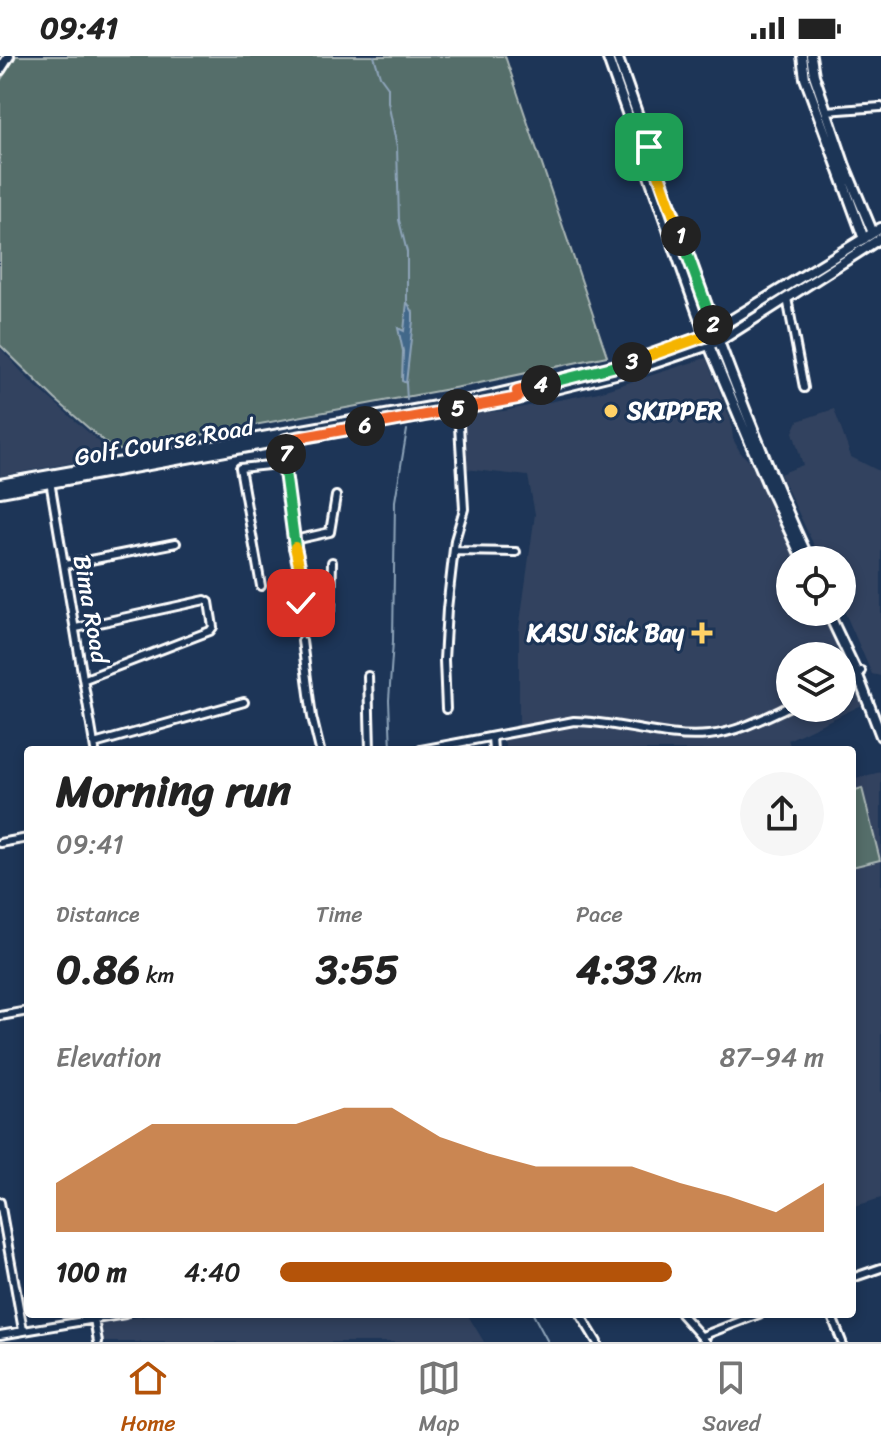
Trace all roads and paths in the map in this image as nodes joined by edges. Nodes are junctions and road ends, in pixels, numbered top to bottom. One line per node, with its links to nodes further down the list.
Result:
1 (9, 56): 6 (street)
2 (607, 56): 13 (street)
3 (617, 56): 12 (street)
4 (802, 56): 10 (street)
5 (811, 56): 8 (street)
6 (0, 70)
7 (881, 107): 8 (street)
8 (826, 111): 9 (street)
9 (878, 233): 10 (street, Golf Course Road); 11 (street, Golf Course Road)
10 (864, 239): 12 (street, Golf Course Road)
11 (787, 298): 14 (street, Golf Course Road); 15 (street)
12 (715, 330): 13 (street, Golf Course Road); 14 (street)
13 (705, 336): 14 (street); 16 (street, Golf Course Road)
14 (714, 344): 16 (street, Golf Course Road); 28 (street); 29 (street)
15 (804, 388)
16 (518, 394): 17 (street, Golf Course Road); 22 (street, Golf Course Road)
17 (458, 409): 18 (street, Golf Course Road); 30 (street)
18 (286, 440): 19 (street, Golf Course Road); 21 (street)
19 (275, 442): 20 (street); 22 (street, Golf Course Road)
20 (278, 464): 21 (street); 34 (street)
21 (285, 472): 26 (street)
22 (49, 479): 23 (street, Golf Course Road); 24 (street, Golf Course Road); 33 (street, Bima Road)
23 (0, 484)
24 (0, 492)
25 (336, 496): 26 (street)
26 (294, 540): 35 (street)
27 (176, 543): 33 (street)
28 (796, 546)
29 (803, 546)
30 (454, 551): 31 (street); 45 (street)
31 (516, 552)
32 (332, 562): 35 (street)
33 (65, 565): 37 (street, Bima Road)
34 (261, 586)
35 (301, 618): 38 (street)
36 (838, 626): 40 (street)
37 (76, 628): 43 (street, Bima Road); 43 (street)
38 (301, 631)
39 (302, 641): 52 (street)
40 (859, 672): 41 (street); 47 (street); 48 (street)
41 (856, 674)
42 (368, 676): 53 (street)
43 (85, 679): 50 (street, Bima Road)
44 (244, 702): 51 (street)
45 (446, 709)
46 (776, 713): 49 (street)
47 (881, 720)
48 (881, 736)
49 (492, 737): 54 (street); 55 (street)
50 (95, 746)
51 (98, 746)
52 (319, 746)
53 (370, 746)
54 (443, 746)
55 (493, 746)
56 (24, 839): 57 (street)
57 (0, 843)
58 (24, 1012): 59 (street)
59 (0, 1016)
60 (0, 1202): 69 (street)
61 (881, 1268): 62 (street)
62 (856, 1277)
63 (98, 1318): 68 (street)
64 (582, 1318): 73 (street)
65 (685, 1318): 71 (street)
66 (739, 1318): 71 (street)
67 (833, 1318): 74 (street)
68 (94, 1319): 69 (street); 72 (street)
69 (23, 1330): 70 (street)
70 (5, 1337)
71 (704, 1339)
72 (98, 1342)
73 (597, 1342)
74 (842, 1342)

